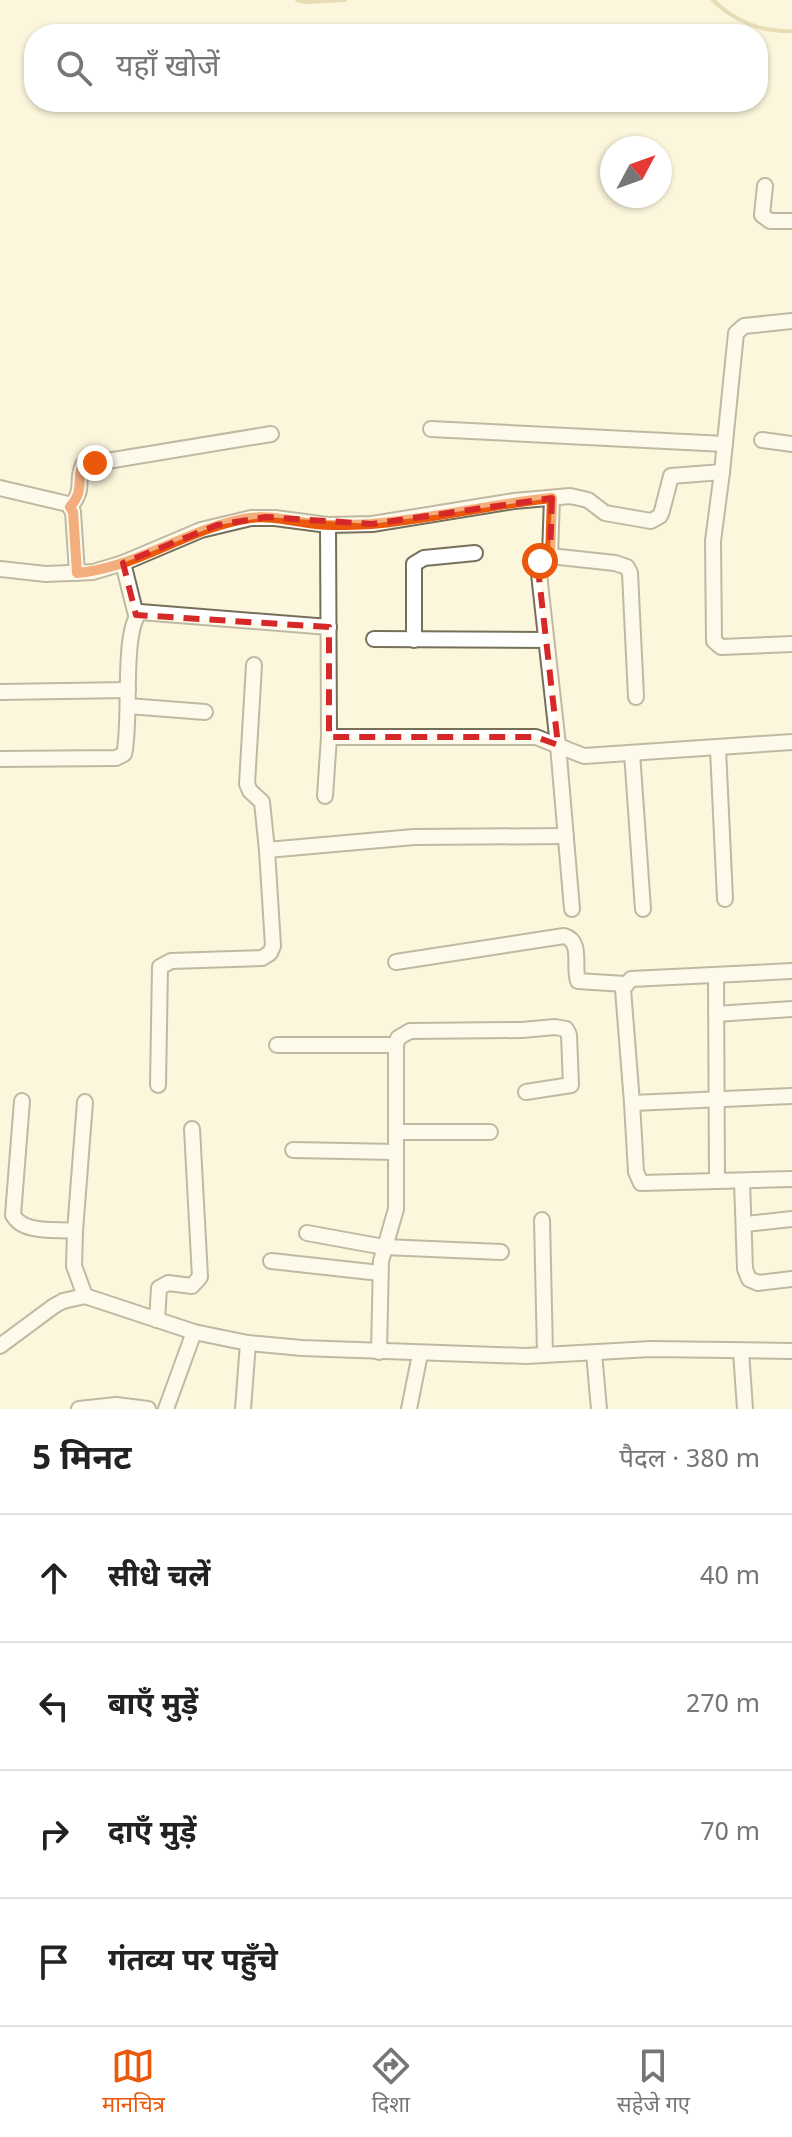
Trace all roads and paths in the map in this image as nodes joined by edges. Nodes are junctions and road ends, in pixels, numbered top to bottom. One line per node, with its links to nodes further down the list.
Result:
1 (765, 186): 2 (street)
2 (792, 221)
3 (792, 321): 7 (street)
4 (431, 429): 7 (street)
5 (271, 434): 12 (street)
6 (762, 440): 8 (street)
7 (725, 444): 9 (street)
8 (792, 444)
9 (722, 472): 11 (street); 24 (street)
10 (0, 488): 12 (street)
11 (552, 498): 13 (street); 15 (street)
12 (70, 507): 18 (street)
13 (328, 525): 16 (street); 20 (street)
14 (475, 553): 22 (street)
15 (550, 556): 23 (street); 28 (street)
16 (123, 563): 18 (street); 19 (street)
17 (0, 569): 18 (street)
18 (77, 573)
19 (136, 615): 20 (street); 26 (street)
20 (329, 627): 31 (street)
21 (374, 639): 22 (street)
22 (414, 640): 23 (street)
23 (545, 640): 33 (street)
24 (792, 644)
25 (254, 665): 39 (street)
26 (128, 690): 27 (street); 29 (street)
27 (0, 692)
28 (636, 697)
29 (128, 706): 30 (street); 36 (street)
30 (205, 712)
31 (329, 737): 33 (street); 37 (street)
32 (792, 742): 34 (street)
33 (558, 745): 35 (street); 38 (street)
34 (718, 749): 35 (street); 40 (street)
35 (632, 753): 42 (street)
36 (0, 759)
37 (325, 796)
38 (566, 836): 39 (street); 41 (street)
39 (267, 850): 51 (street)
40 (725, 899)
41 (572, 909)
42 (643, 909)
43 (396, 962): 46 (street)
44 (792, 971): 45 (street)
45 (716, 976): 46 (street); 48 (street)
46 (625, 984): 57 (street)
47 (792, 1009): 48 (street)
48 (716, 1014): 54 (street)
49 (277, 1045): 50 (street)
50 (396, 1045): 52 (street); 59 (street)
51 (158, 1085)
52 (526, 1092)
53 (792, 1096): 54 (street)
54 (716, 1100): 57 (street); 64 (street)
55 (22, 1101): 69 (street)
56 (85, 1102): 69 (street)
57 (632, 1103): 64 (street)
58 (192, 1129): 77 (street)
59 (396, 1132): 60 (street); 62 (street)
60 (490, 1132)
61 (293, 1150): 62 (street)
62 (396, 1152): 71 (street)
63 (792, 1179): 65 (street)
64 (717, 1181): 65 (street)
65 (742, 1181): 68 (street)
66 (792, 1219): 68 (street)
67 (542, 1220): 86 (street)
68 (746, 1224): 75 (street)
69 (75, 1231): 76 (street)
70 (307, 1233): 71 (street)
71 (384, 1247): 72 (street); 74 (street)
72 (501, 1252)
73 (271, 1261): 74 (street)
74 (380, 1273): 83 (street)
75 (792, 1279)
76 (85, 1296): 77 (street); 80 (street)
77 (157, 1320): 78 (street)
78 (194, 1332): 79 (street); 89 (street)
79 (248, 1343): 83 (street); 90 (street)
80 (0, 1346)
81 (741, 1351): 82 (street); 84 (street); 93 (street)
82 (792, 1351)
83 (379, 1352): 85 (street)
84 (594, 1353): 86 (street); 92 (street)
85 (420, 1354): 86 (street); 91 (street)
86 (545, 1354)
87 (79, 1409): 88 (street)
88 (147, 1409)
89 (166, 1409)
90 (243, 1409)
91 (409, 1409)
92 (599, 1409)
93 (745, 1409)

